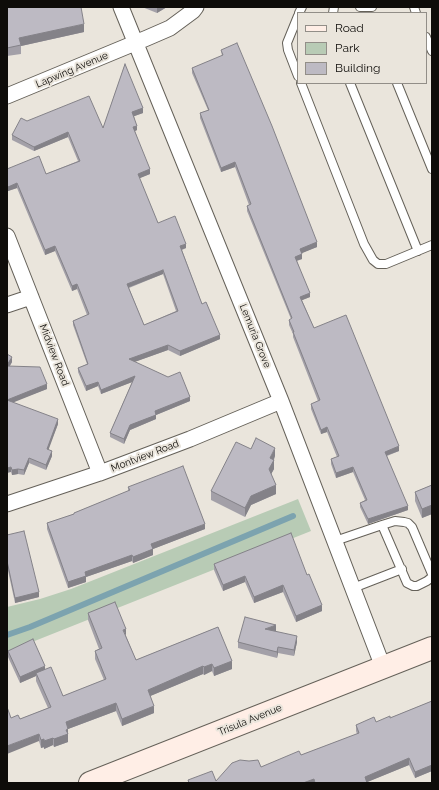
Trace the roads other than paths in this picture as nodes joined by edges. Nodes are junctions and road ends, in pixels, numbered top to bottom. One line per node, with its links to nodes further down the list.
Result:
1 (121, 7): 5 (street, Lemuria Grove)
2 (196, 7): 5 (street, Lapwing Avenue)
3 (297, 18): 7 (lane)
4 (427, 39): 6 (lane)
5 (136, 43): 11 (street, Lapwing Avenue); 18 (street, Lemuria Grove)
6 (432, 51)
7 (297, 73)
8 (301, 84): 15 (lane)
9 (350, 84): 15 (lane)
10 (397, 84): 12 (lane)
11 (7, 96)
12 (432, 169)
13 (7, 236): 16 (street, Midview Road)
14 (432, 245): 15 (lane)
15 (418, 251)
16 (31, 297): 17 (street); 19 (street, Midview Road)
17 (7, 305)
18 (281, 401): 19 (street, Montview Road); 22 (street, Lemuria Grove)
19 (100, 474): 20 (street, Montview Road)
20 (7, 504)
21 (382, 525): 22 (lane); 23 (lane); 24 (lane)
22 (335, 541): 25 (street, Lemuria Grove)
23 (402, 569): 24 (lane); 25 (lane)
24 (432, 576)
25 (353, 588): 29 (street, Lemuria Grove)
26 (432, 644): 28 (street, Trisula Avenue)
27 (432, 648): 28 (street, Trisula Avenue)
28 (411, 656): 29 (street, Trisula Avenue)
29 (383, 667): 30 (street, Trisula Avenue)
30 (90, 783)

